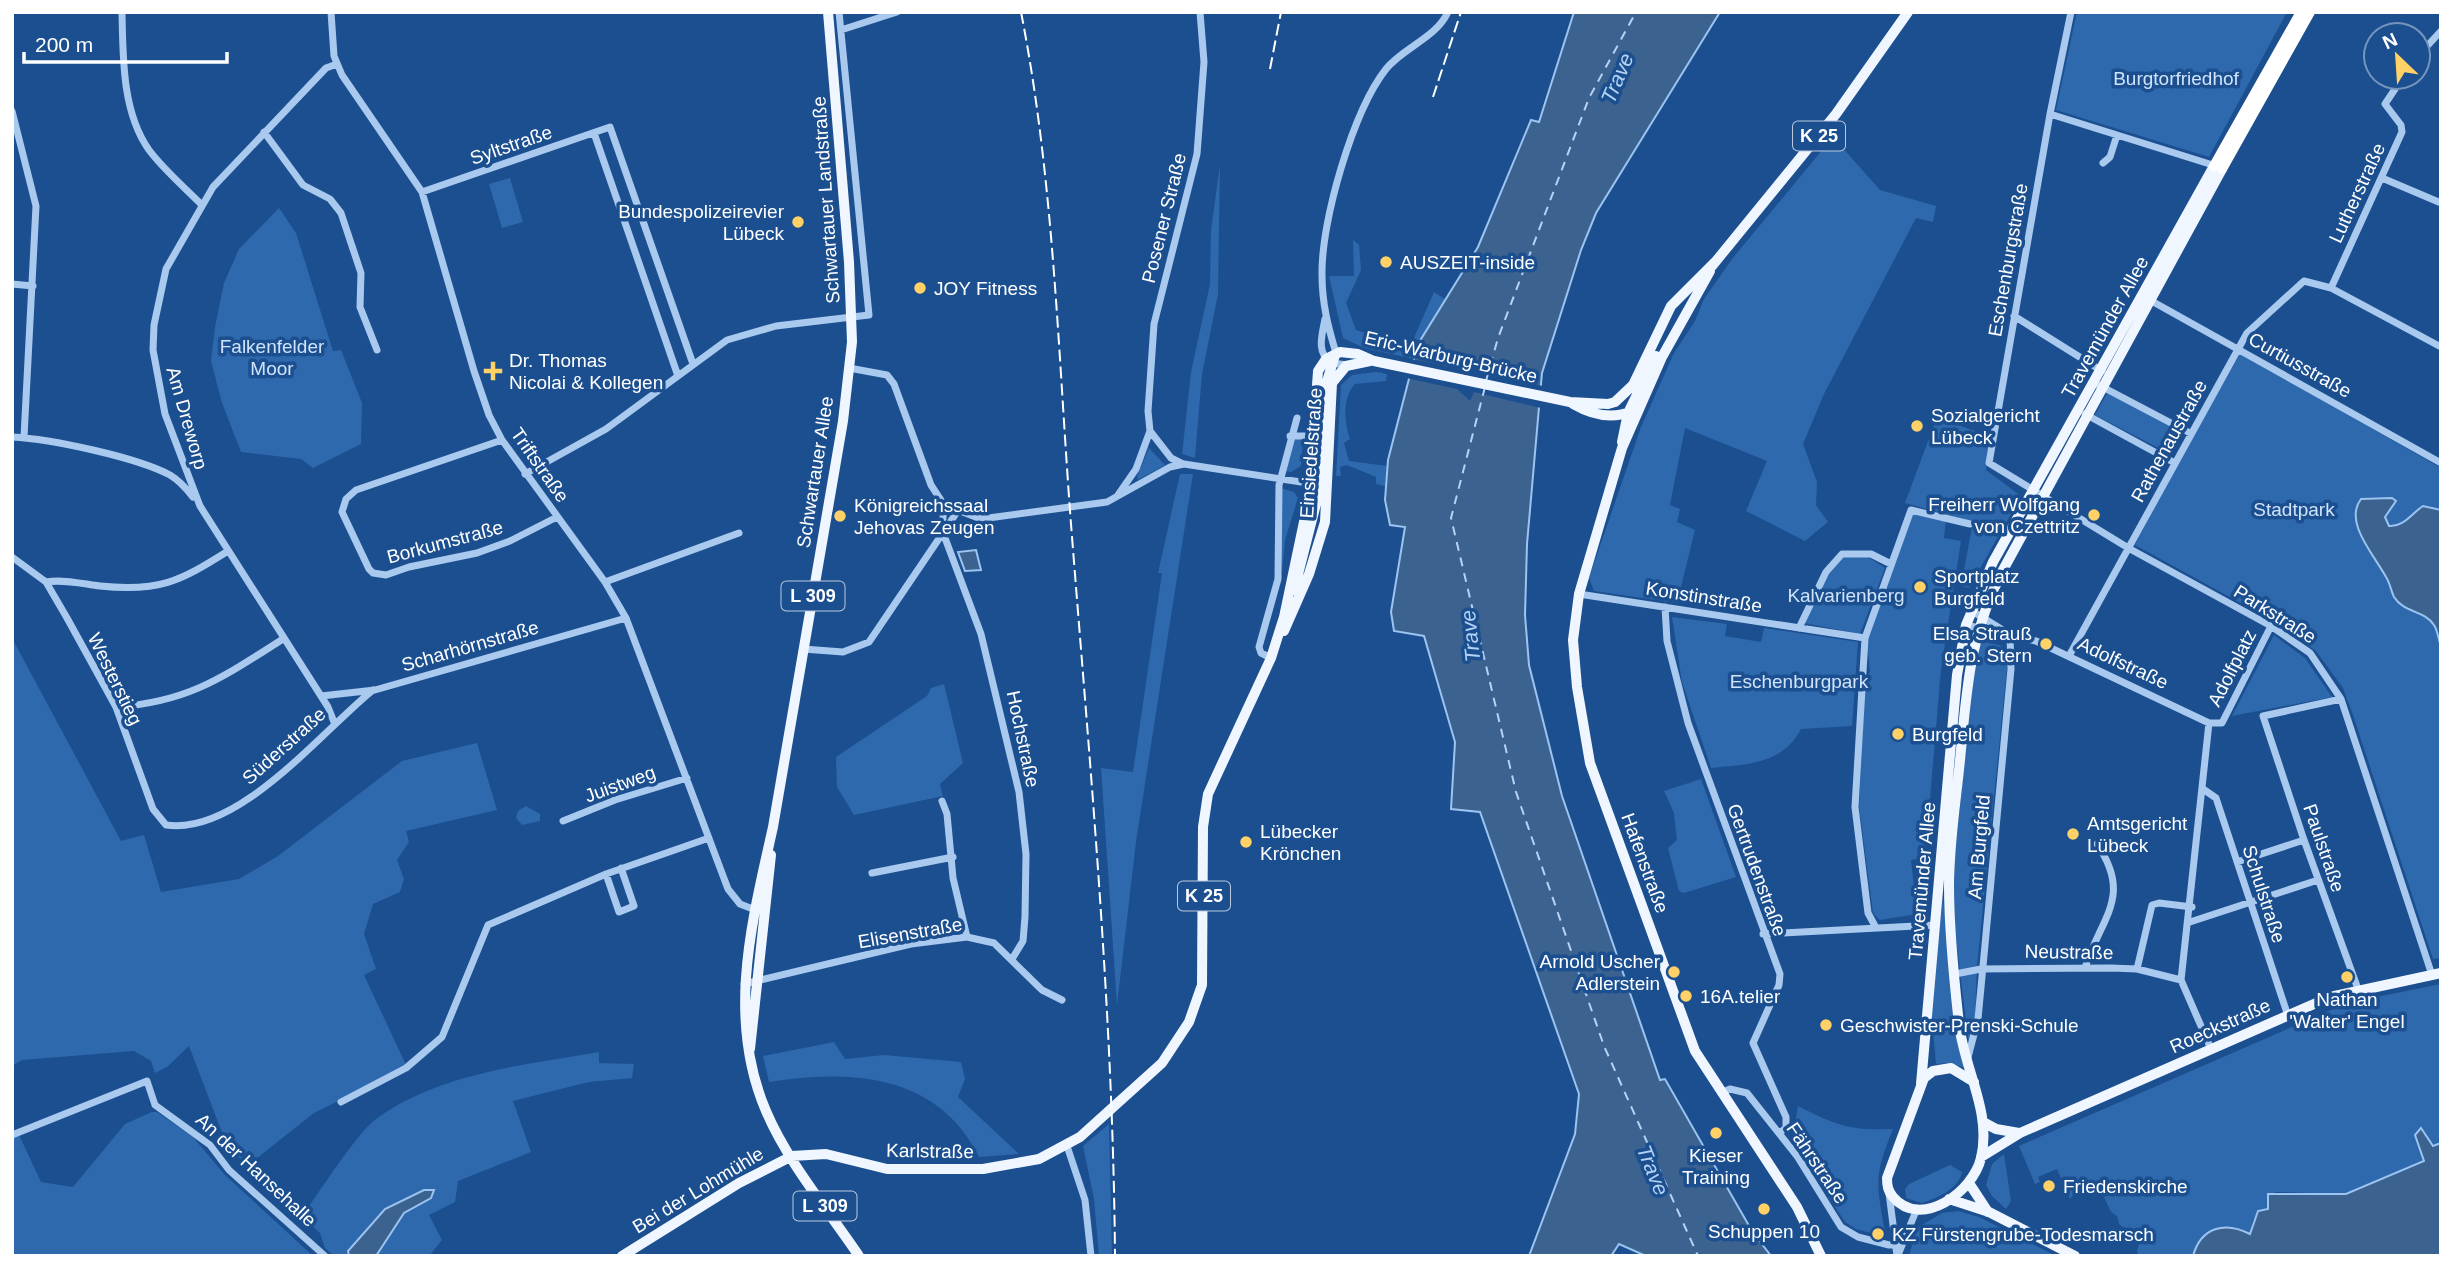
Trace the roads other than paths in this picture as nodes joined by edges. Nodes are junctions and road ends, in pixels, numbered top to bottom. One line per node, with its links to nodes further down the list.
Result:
1 (122, 12): 25 (street)
2 (331, 12): 12 (street, Triftstraße)
3 (828, 12): 35 (main road, Schwartauer Landstraße / L 309)
4 (839, 12): 11 (street, Schwartauer Landstraße)
5 (897, 12): 11 (street)
6 (1200, 12): 57 (street, Posener Straße)
7 (1448, 12): 37 (street, Einsiedelstraße)
8 (1908, 12): 28 (main road, K 25)
9 (2071, 12): 15 (street, Eschenburgstraße)
10 (2305, 14): 21 (highway, Travemünder Allee)
11 (841, 30): 35 (street, Schwartauer Landstraße)
12 (337, 64): 17 (street, Am Dreworp); 23 (street, Triftstraße)
13 (2394, 91): 22 (street, Lutherstraße)
14 (12, 111): 16 (street)
15 (2050, 114): 19 (street); 36 (street, Eschenburgstraße)
16 (14, 132): 30 (street)
17 (264, 132): 25 (street, Am Dreworp); 40 (street)
18 (594, 133): 23 (street, Syltstraße); 26 (street, Syltstraße); 27 (street)
19 (2117, 135): 20 (street); 21 (street)
20 (2103, 163)
21 (2218, 167): 34 (main road, Travemünder Allee)
22 (2382, 177): 24 (street); 31 (street, Lutherstraße)
23 (422, 192): 63 (street, Triftstraße)
24 (2441, 203)
25 (202, 205): 64 (street, Am Dreworp)
26 (641, 216): 27 (street); 32 (street)
27 (625, 222): 33 (street)
28 (1719, 257): 50 (main road, K 25); 51 (main road, Hafenstraße / K 25); 52 (main road, K 25)
29 (12, 284): 30 (street)
30 (33, 286): 62 (street)
31 (2330, 288): 38 (street); 39 (street, Rathenaustraße)
32 (667, 291): 33 (street); 43 (street)
33 (651, 297): 47 (street)
34 (2146, 298): 39 (street, Curtiusstraße); 46 (main road, Travemünder Allee)
35 (852, 316): 43 (street); 45 (main road, Schwartauer Allee / L 309)
36 (2014, 316): 46 (street); 72 (street, Eschenburgstraße)
37 (1325, 319): 41 (street, Einsiedelstraße); 41 (street, Einsiedelstraße)
38 (2441, 347)
39 (2238, 349): 58 (street, Rathenaustraße); 66 (street, Curtiusstraße)
40 (377, 350)
41 (1331, 359): 42 (main road, Eric-Warburg-Brücke / K 25); 44 (street, Einsiedelstraße); 60 (main road, Einsiedelstraße / K 25); 71 (main road, Einsiedelstraße / K 25)
42 (1374, 361): 44 (main road, Einsiedelstraße / K 25); 49 (main road, Eric-Warburg-Brücke / K 25)
43 (693, 364): 47 (street)
44 (1349, 365): 71 (main road, Einsiedelstraße / K 25)
45 (849, 368): 75 (street); 100 (main road, Schwartauer Allee / L 309)
46 (2105, 373): 48 (main road, Travemünder Allee)
47 (678, 376): 69 (street)
48 (2099, 385): 53 (main road, Travemünder Allee); 58 (street)
49 (1570, 402): 50 (main road, Eric-Warburg-Brücke / K 25); 54 (main road, Eric-Warburg-Brücke / K 25)
50 (1615, 402): 52 (main road)
51 (1642, 403): 52 (main road, Eric-Warburg-Brücke / K 25); 56 (main road, Hafenstraße)
52 (1628, 413): 54 (main road, Eric-Warburg-Brücke / K 25); 56 (main road)
53 (2083, 413): 65 (street); 72 (main road, Travemünder Allee); 73 (main road, Travemünder Allee)
54 (1606, 416): 56 (main road, K 25)
55 (1297, 418): 59 (street, Einsiedelstraße)
56 (1627, 427): 88 (main road, Hafenstraße)
57 (1150, 431): 67 (street); 74 (street, Posener Straße)
58 (2190, 433): 65 (street, Rathenaustraße)
59 (1290, 436): 60 (street, Einsiedelstraße); 70 (street, Einsiedelstraße)
60 (1315, 436): 71 (main road, Einsiedelstraße / K 25)
61 (12, 437): 62 (street)
62 (24, 437): 68 (street)
63 (502, 440): 69 (street, Triftstraße); 78 (street, Borkumstraße)
64 (181, 461): 68 (street); 76 (street, Am Dreworp)
65 (2174, 462): 82 (street, Rathenaustraße)
66 (2441, 463)
67 (1184, 464): 70 (street); 74 (street)
68 (168, 474): 76 (street)
69 (525, 474): 78 (street, Triftstraße)
70 (1280, 478): 71 (street); 101 (street, Einsiedelstraße)
71 (1320, 485): 101 (main road, Einsiedelstraße / K 25); 101 (main road, Einsiedelstraße / K 25)
72 (2033, 491): 73 (street, Parkstraße); 90 (main road, Travemünder Allee)
73 (2043, 496): 82 (street, Parkstraße); 91 (main road, Travemünder Allee)
74 (1114, 499): 77 (street)
75 (944, 505): 77 (street); 80 (street, Hochstraße)
76 (200, 506): 83 (street, Am Dreworp)
77 (957, 512): 80 (street)
78 (557, 517): 87 (street, Triftstraße)
79 (1970, 524): 85 (street)
80 (942, 530): 100 (street); 132 (street, Hochstraße)
81 (739, 533): 87 (street)
82 (2130, 549): 94 (street, Parkstraße); 102 (street, Rathenaustraße)
83 (228, 551): 86 (street); 99 (street, Am Dreworp)
84 (12, 557): 86 (street, Westerstieg)
85 (1891, 564): 95 (street); 98 (street)
86 (46, 582): 106 (street, Westerstieg)
87 (605, 582): 92 (street, Triftstraße)
88 (1579, 594): 89 (street, Konstinstraße); 147 (main road, Hafenstraße)
89 (1665, 607): 95 (street, Konstinstraße); 130 (street, Gertrudenstraße)
90 (1972, 611): 91 (street, Adolfstraße); 93 (main road, Travemünder Allee)
91 (1982, 615): 96 (main road, Travemünder Allee); 97 (street, Adolfstraße)
92 (626, 618): 103 (street, Scharhörnstraße); 110 (street, Triftstraße)
93 (1966, 625): 96 (street, Adolfstraße); 128 (main road, Travemünder Allee)
94 (2271, 626): 105 (street, Parkstraße); 109 (street, Adolfplatz)
95 (1800, 628): 98 (street, Konstinstraße)
96 (1978, 628): 97 (street, Adolfstraße); 136 (main road, Travemünder Allee)
97 (2010, 635): 102 (street, Adolfstraße); 134 (street, Am Burgfeld)
98 (1865, 638): 129 (street)
99 (284, 639): 104 (street, Am Dreworp); 106 (street)
100 (803, 649): 126 (main road, Schwartauer Allee / L 309)
101 (1273, 654): 153 (main road, Einsiedelstraße / K 25)
102 (2068, 656): 108 (street, Adolfstraße)
103 (373, 690): 104 (street, Scharhörnstraße); 107 (street, Süderstraße)
104 (321, 696): 107 (street, Am Dreworp)
105 (2342, 699): 116 (street, Paulstraße); 137 (street, Parkstraße)
106 (116, 707): 114 (street, Westerstieg)
107 (334, 722): 114 (street, Süderstraße)
108 (2209, 723): 109 (street, Adolfstraße); 111 (street)
109 (2222, 723)
110 (687, 778): 113 (street, Juistweg); 115 (street, Triftstraße)
111 (2203, 789): 119 (street, Schulstraße); 125 (street)
112 (942, 802): 118 (street)
113 (564, 821)
114 (171, 826)
115 (709, 838): 120 (street); 126 (street, Triftstraße)
116 (2304, 840): 119 (street); 123 (street, Paulstraße)
117 (2097, 844): 133 (street)
118 (953, 857): 121 (street); 131 (street)
119 (2237, 862): 124 (street, Schulstraße)
120 (621, 868): 122 (street); 122 (street)
121 (872, 873)
122 (606, 874): 148 (street)
123 (2318, 880): 124 (street); 140 (street, Paulstraße)
124 (2250, 902): 127 (street); 142 (street, Schulstraße)
125 (2192, 907): 127 (street); 135 (street)
126 (760, 912): 139 (main road, Schwartauer Allee / L 309)
127 (2190, 922): 138 (street)
128 (1935, 925): 129 (street); 146 (main road, Travemünder Allee)
129 (1875, 926): 130 (street)
130 (1763, 934): 150 (street, Gertrudenstraße)
131 (967, 937): 132 (street, Elisenstraße); 139 (street, Elisenstraße)
132 (1012, 959): 141 (street, Elisenstraße)
133 (2085, 968): 134 (street, Neustraße); 135 (street, Neustraße)
134 (1981, 969): 136 (street, Neustraße); 144 (street, Am Burgfeld)
135 (2137, 969): 138 (street, Neustraße)
136 (1955, 974): 144 (main road, Travemünder Allee)
137 (2436, 974): 140 (main road, Roeckstraße)
138 (2181, 980): 143 (street)
139 (750, 983): 154 (main road, Schwartauer Allee / L 309)
140 (2358, 989): 142 (main road, Roeckstraße)
141 (1062, 1000)
142 (2288, 1016): 143 (main road, Roeckstraße)
143 (2211, 1049): 151 (main road, Roeckstraße)
144 (1967, 1061): 145 (main road, Travemünder Allee)
145 (1974, 1083): 146 (main road); 149 (main road, Travemünder Allee)
146 (1920, 1084): 157 (main road, Travemünder Allee)
147 (1721, 1093): 150 (street, Fährstraße); 166 (main road, Hafenstraße)
148 (341, 1102)
149 (1983, 1122): 151 (main road); 155 (main road, Travemünder Allee)
150 (1779, 1133): 161 (street, Fährstraße)
151 (2020, 1133): 155 (main road, Roeckstraße)
152 (12, 1135): 162 (street, An der Hansehalle)
153 (1067, 1146): 154 (main road, Karlstraße / K 25); 165 (street)
154 (792, 1156): 163 (main road, Bei der Lohmühle / K 25); 164 (main road, Schwartauer Allee / L 309)
155 (1981, 1157): 156 (main road)
156 (1969, 1183): 158 (main road); 160 (main road)
157 (1889, 1192): 159 (main road); 161 (street)
158 (1950, 1199): 159 (main road); 160 (main road)
159 (1916, 1211): 167 (street)
160 (1989, 1212): 168 (main road)
161 (1896, 1244): 167 (street)
162 (326, 1256)
163 (622, 1256)
164 (859, 1256)
165 (1091, 1256)
166 (1821, 1256)
167 (1897, 1256)
168 (2074, 1256)

